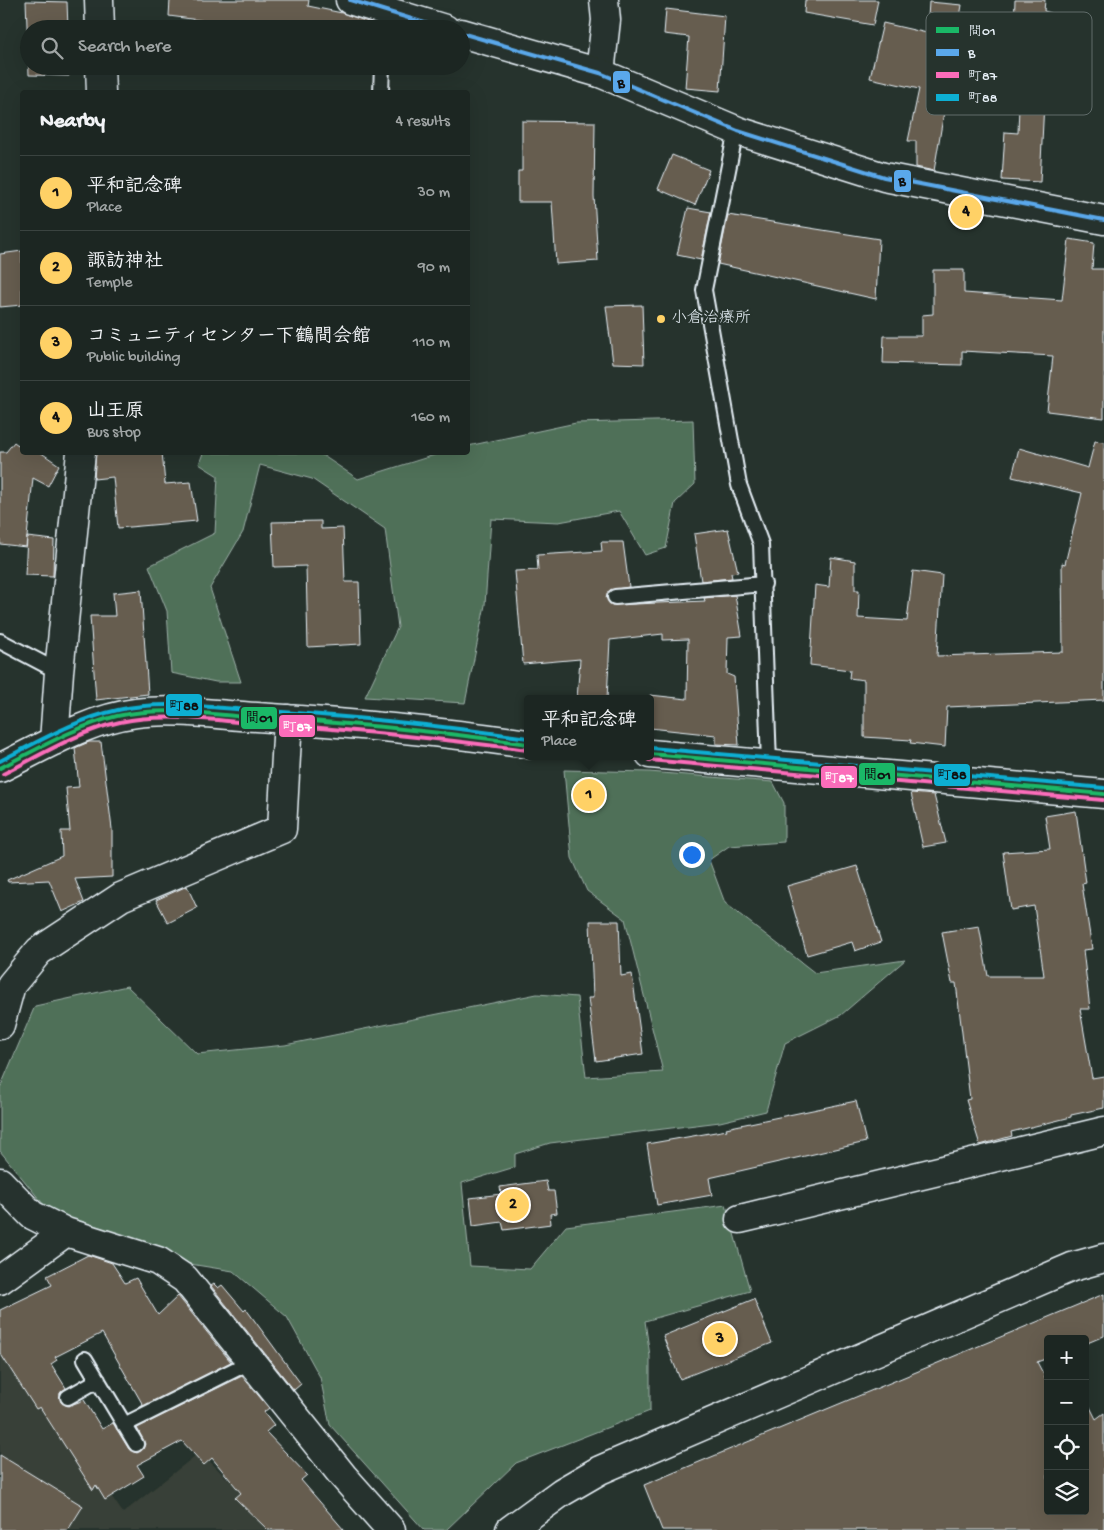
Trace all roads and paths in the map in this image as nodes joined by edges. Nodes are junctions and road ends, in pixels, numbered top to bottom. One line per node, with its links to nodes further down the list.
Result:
1 (99, 0): 4 (street)
2 (350, 0): 5 (street)
3 (604, 0): 7 (street)
4 (100, 20)
5 (383, 20)
6 (470, 37): 7 (street)
7 (600, 73): 12 (street)
8 (100, 75): 10 (street)
9 (382, 75): 11 (lane)
10 (101, 90)
11 (381, 90)
12 (736, 130): 13 (street); 15 (lane)
13 (1104, 220)
14 (81, 455): 18 (street)
15 (764, 584): 16 (lane); 23 (lane)
16 (615, 597)
17 (0, 641): 18 (lane)
18 (59, 672): 20 (street)
19 (288, 719): 20 (street); 21 (street); 26 (street)
20 (54, 741): 24 (street)
21 (524, 744)
22 (654, 754): 23 (street)
23 (769, 763): 25 (street)
24 (0, 768)
25 (1104, 794)
26 (0, 1025)
27 (1104, 1131): 29 (street)
28 (0, 1182): 30 (street)
29 (740, 1218)
30 (66, 1232): 32 (street); 34 (street)
31 (1104, 1258): 40 (street)
32 (0, 1280)
33 (85, 1359): 35 (lane)
34 (250, 1362): 37 (lane); 39 (street)
35 (98, 1380): 36 (lane); 37 (lane)
36 (68, 1397)
37 (124, 1425): 38 (lane)
38 (136, 1444)
39 (391, 1530)
40 (510, 1530)

